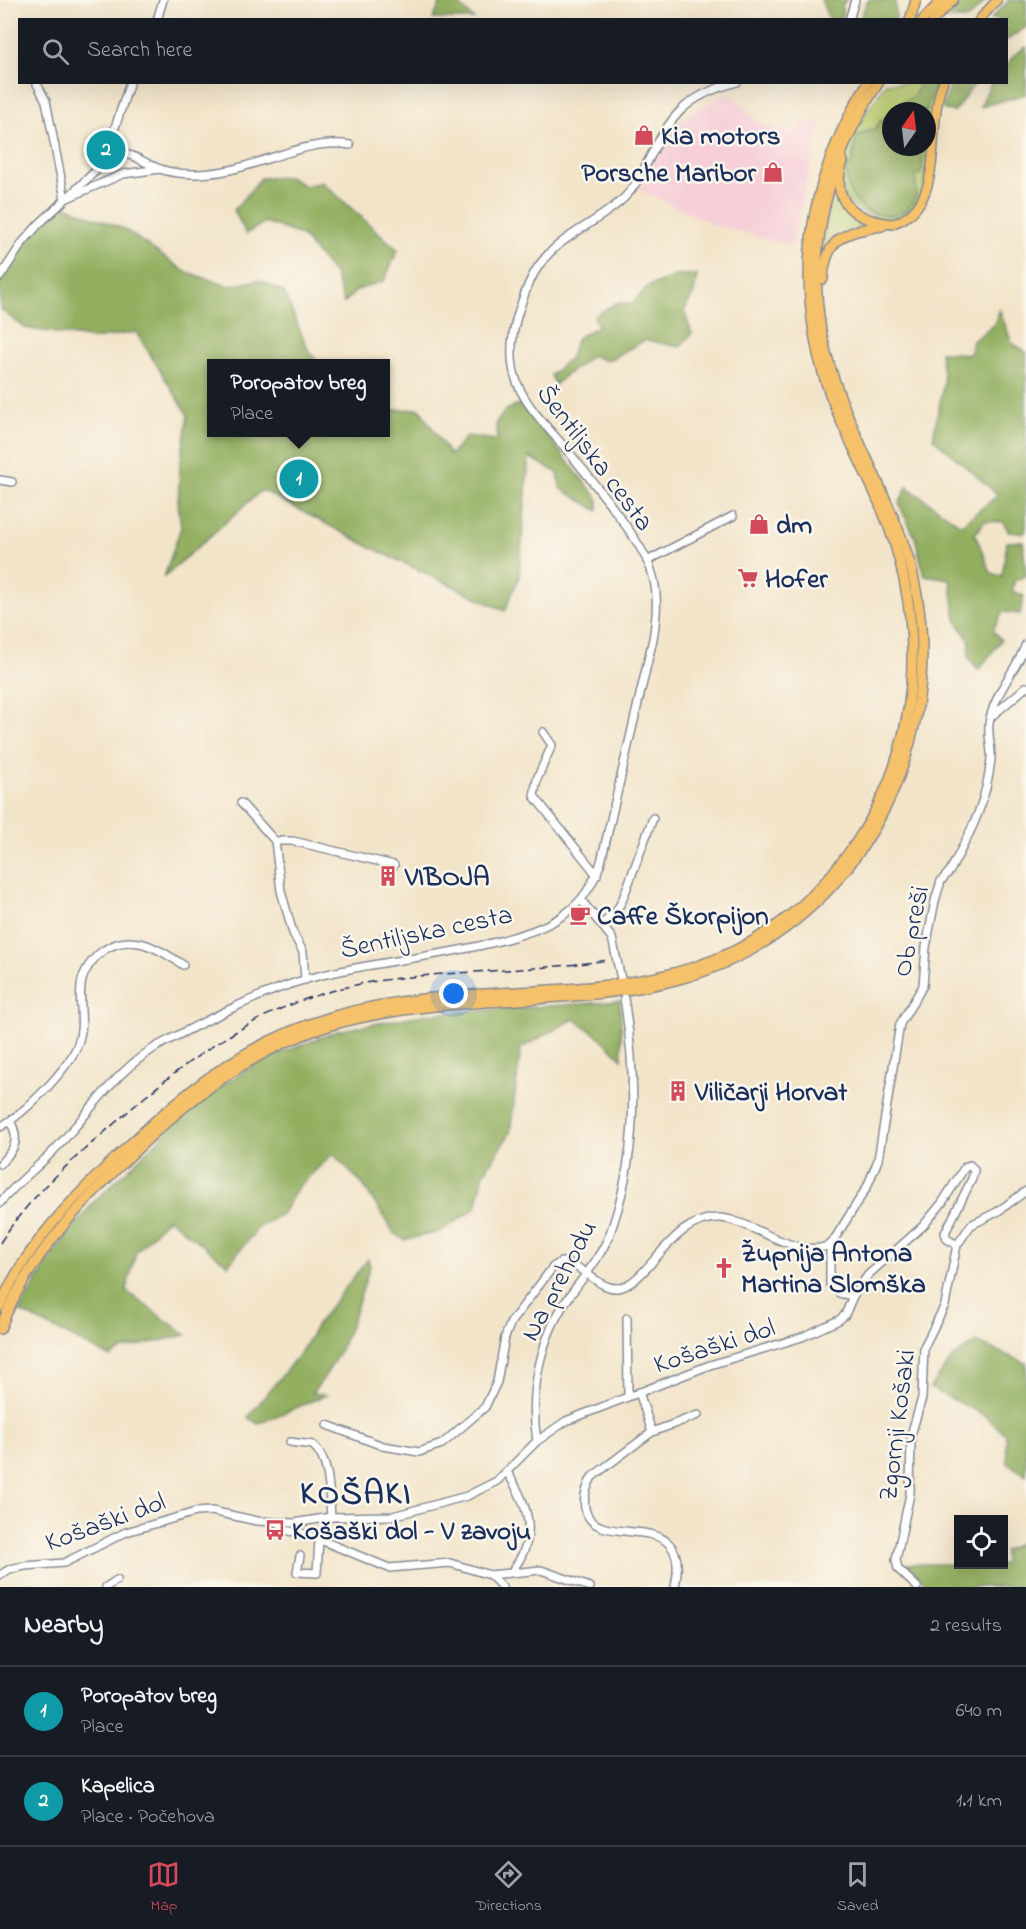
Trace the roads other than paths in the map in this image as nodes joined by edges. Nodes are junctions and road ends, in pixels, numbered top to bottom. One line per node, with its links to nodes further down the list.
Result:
1 (163, 0): 7 (street)
2 (855, 0): 8 (street)
3 (916, 0): 9 (highway)
4 (942, 0): 10 (highway)
5 (953, 0): 11 (highway)
6 (997, 0): 12 (main road)
7 (158, 18)
8 (850, 18)
9 (911, 18)
10 (925, 18)
11 (935, 18)
12 (981, 18)
13 (38, 84): 23 (street)
14 (129, 84): 21 (street)
15 (731, 84): 30 (street, Šentiljska cesta)
16 (867, 84): 55 (highway)
17 (878, 84): 19 (highway)
18 (943, 84): 24 (main road)
19 (857, 118): 24 (highway); 26 (highway)
20 (350, 145): 22 (street)
21 (108, 155): 22 (street); 23 (street)
22 (161, 169): 23 (street)
23 (65, 199): 25 (street)
24 (892, 224): 26 (highway)
25 (0, 278)
26 (819, 315): 57 (highway)
27 (0, 480): 28 (street)
28 (12, 482)
29 (733, 516): 30 (street, Šentiljska cesta)
30 (647, 561): 39 (street, Šentiljska cesta)
31 (1026, 644): 33 (street)
32 (1026, 687): 33 (street)
33 (989, 719): 51 (street, Ob preši)
34 (543, 732): 39 (street)
35 (241, 803): 37 (street)
36 (653, 818): 41 (street)
37 (275, 841): 38 (street); 44 (street)
38 (394, 865)
39 (597, 875): 40 (street, Šentiljska cesta)
40 (581, 900): 41 (street); 44 (street, Šentiljska cesta)
41 (602, 924): 43 (street)
42 (183, 965): 46 (street)
43 (621, 979)
44 (305, 980): 50 (street, Šentiljska cesta)
45 (624, 998): 53 (street, Na prehodu)
46 (10, 1121): 47 (street); 48 (street)
47 (0, 1127)
48 (0, 1164)
49 (1026, 1191): 52 (street, Zgornji Košaki)
50 (0, 1203)
51 (830, 1245): 53 (street); 54 (street)
52 (957, 1245): 54 (street, Košaški dol); 78 (street, Zgornji Košaki)
53 (589, 1273): 61 (street); 63 (street, Na prehodu)
54 (853, 1296): 58 (street, Košaški dol)
55 (0, 1306)
56 (627, 1318): 59 (street)
57 (0, 1329)
58 (639, 1392): 59 (street, Košaški dol); 62 (street)
59 (628, 1396): 63 (street, Košaški dol)
60 (698, 1415): 62 (street)
61 (327, 1425)
62 (652, 1432): 77 (street)
63 (537, 1441): 65 (street, Košaški dol)
64 (290, 1442): 66 (street)
65 (507, 1472): 66 (street, Košaški dol); 70 (street)
66 (331, 1517): 67 (street, Košaški dol)
67 (280, 1523): 68 (street); 71 (street, Košaški dol)
68 (319, 1540): 69 (street); 72 (street)
69 (300, 1556)
70 (512, 1571): 72 (street); 76 (street)
71 (0, 1575)
72 (490, 1575): 75 (street)
73 (117, 1580): 74 (street)
74 (106, 1587)
75 (502, 1587)
76 (590, 1587)
77 (675, 1587)
78 (917, 1587)

